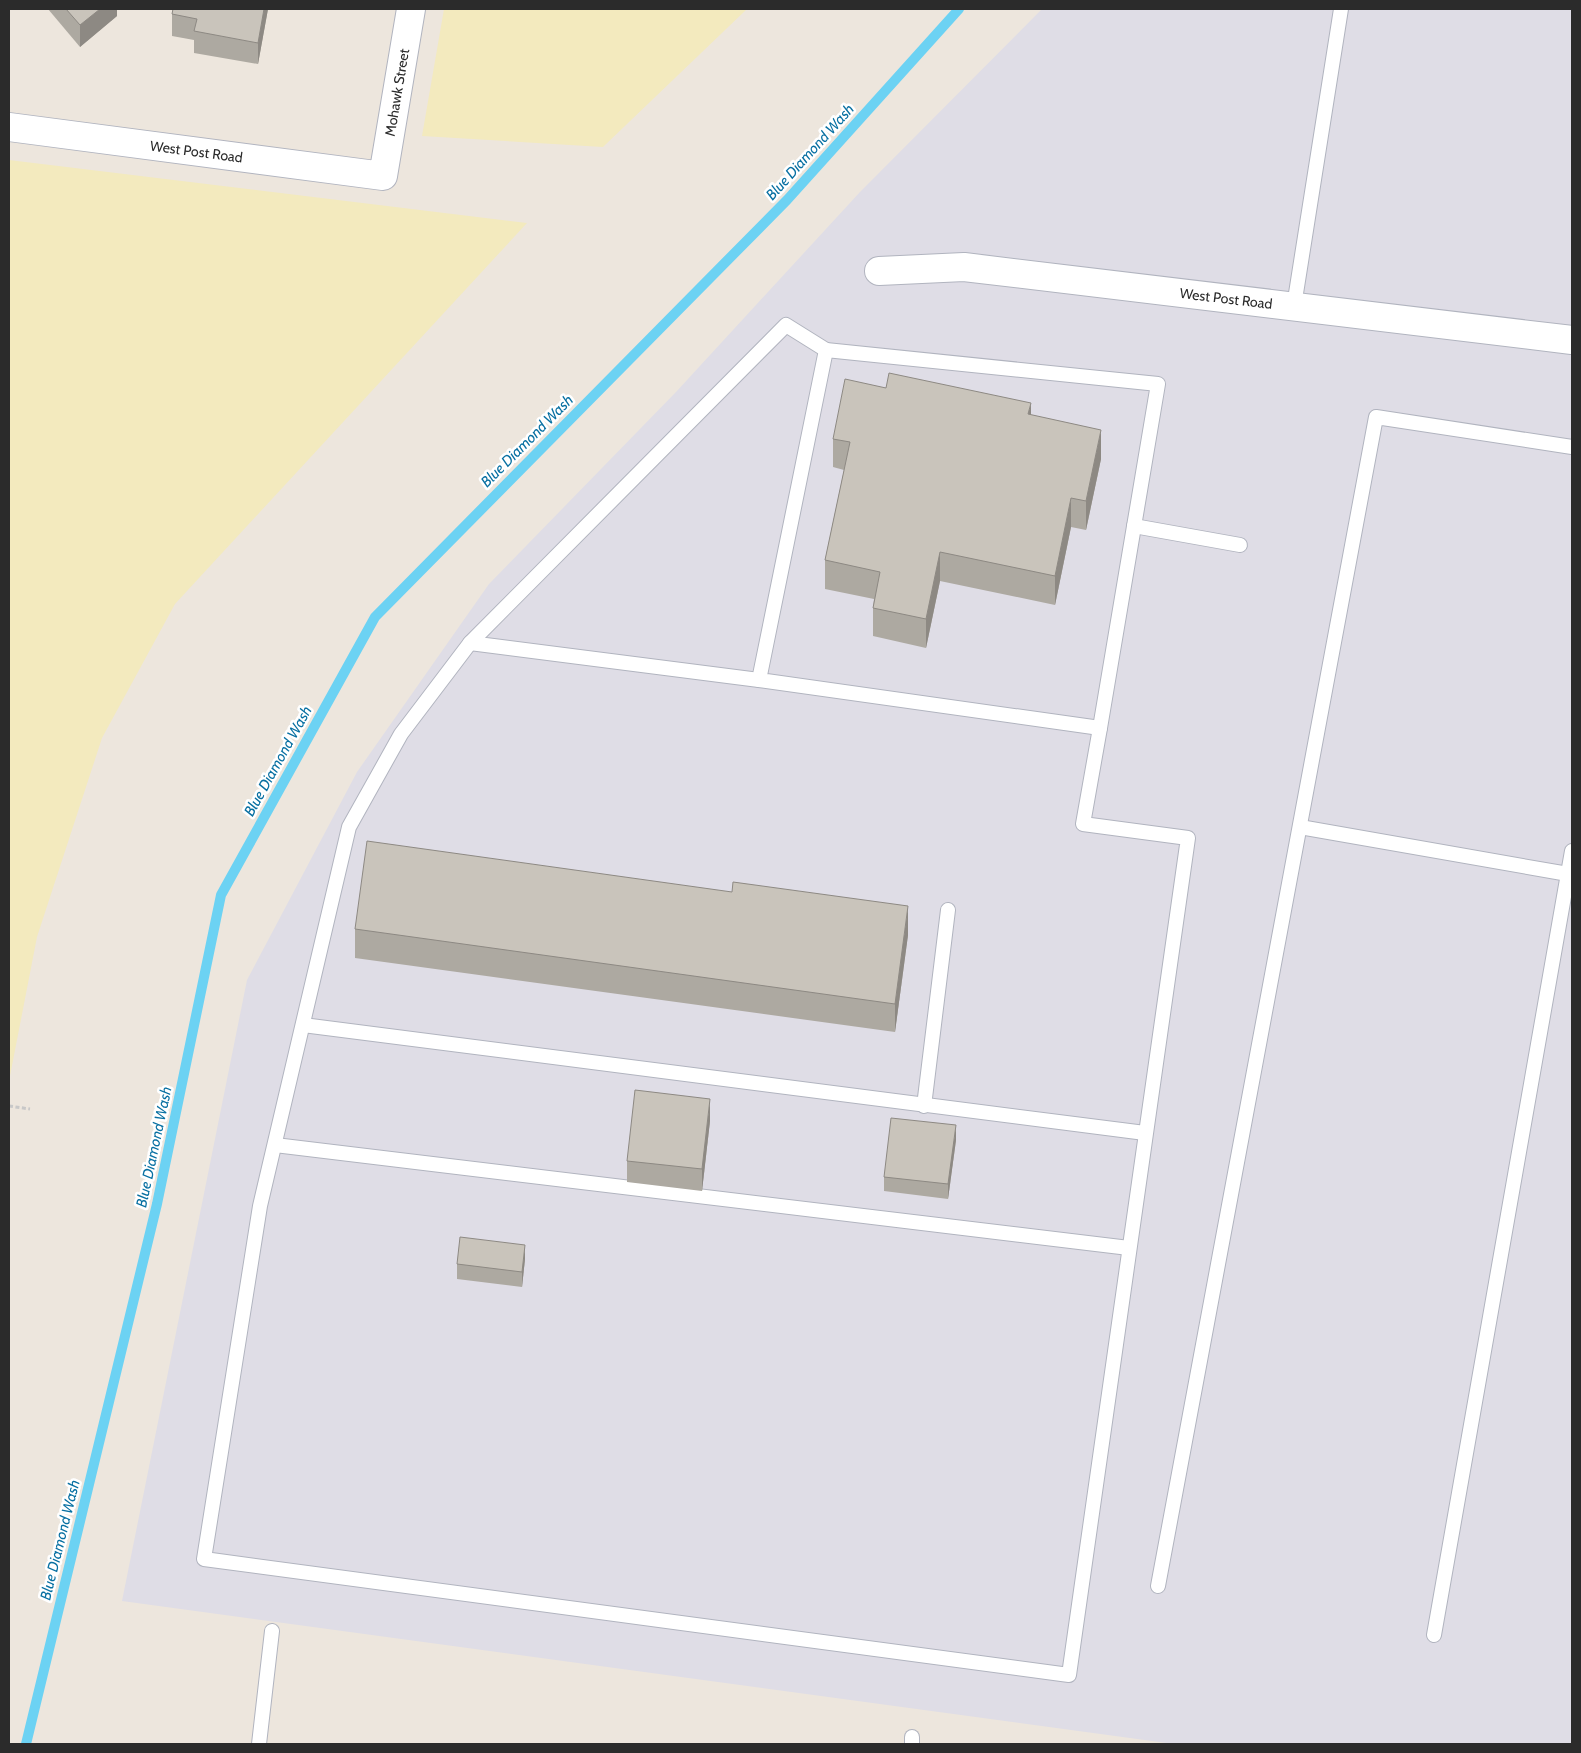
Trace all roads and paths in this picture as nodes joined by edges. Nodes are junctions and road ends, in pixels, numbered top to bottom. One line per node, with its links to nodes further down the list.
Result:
1 (411, 9): 4 (street, Mohawk Street)
2 (1341, 9): 6 (lane)
3 (9, 127): 4 (street, West Post Road)
4 (382, 176)
5 (879, 271): 6 (street, West Post Road)
6 (1294, 306): 7 (street, West Post Road)
7 (1572, 340)
8 (826, 350): 10 (lane); 12 (lane); 13 (lane)
9 (1572, 447): 15 (lane)
10 (1134, 526): 11 (lane); 14 (lane)
11 (1240, 545)
12 (470, 643): 13 (lane); 19 (lane)
13 (759, 680): 14 (lane)
14 (1100, 728): 23 (lane)
15 (1300, 827): 17 (lane); 26 (lane)
16 (1572, 851): 17 (lane)
17 (1568, 874): 28 (lane)
18 (948, 910): 21 (lane)
19 (303, 1025): 21 (lane); 24 (lane)
20 (9, 1106): 22 (path)
21 (924, 1106): 23 (lane)
22 (30, 1109)
23 (1145, 1133): 25 (lane)
24 (274, 1145): 25 (lane); 25 (lane)
25 (1129, 1248)
26 (1158, 1586)
27 (272, 1631): 29 (lane)
28 (1434, 1635)
29 (259, 1744)

